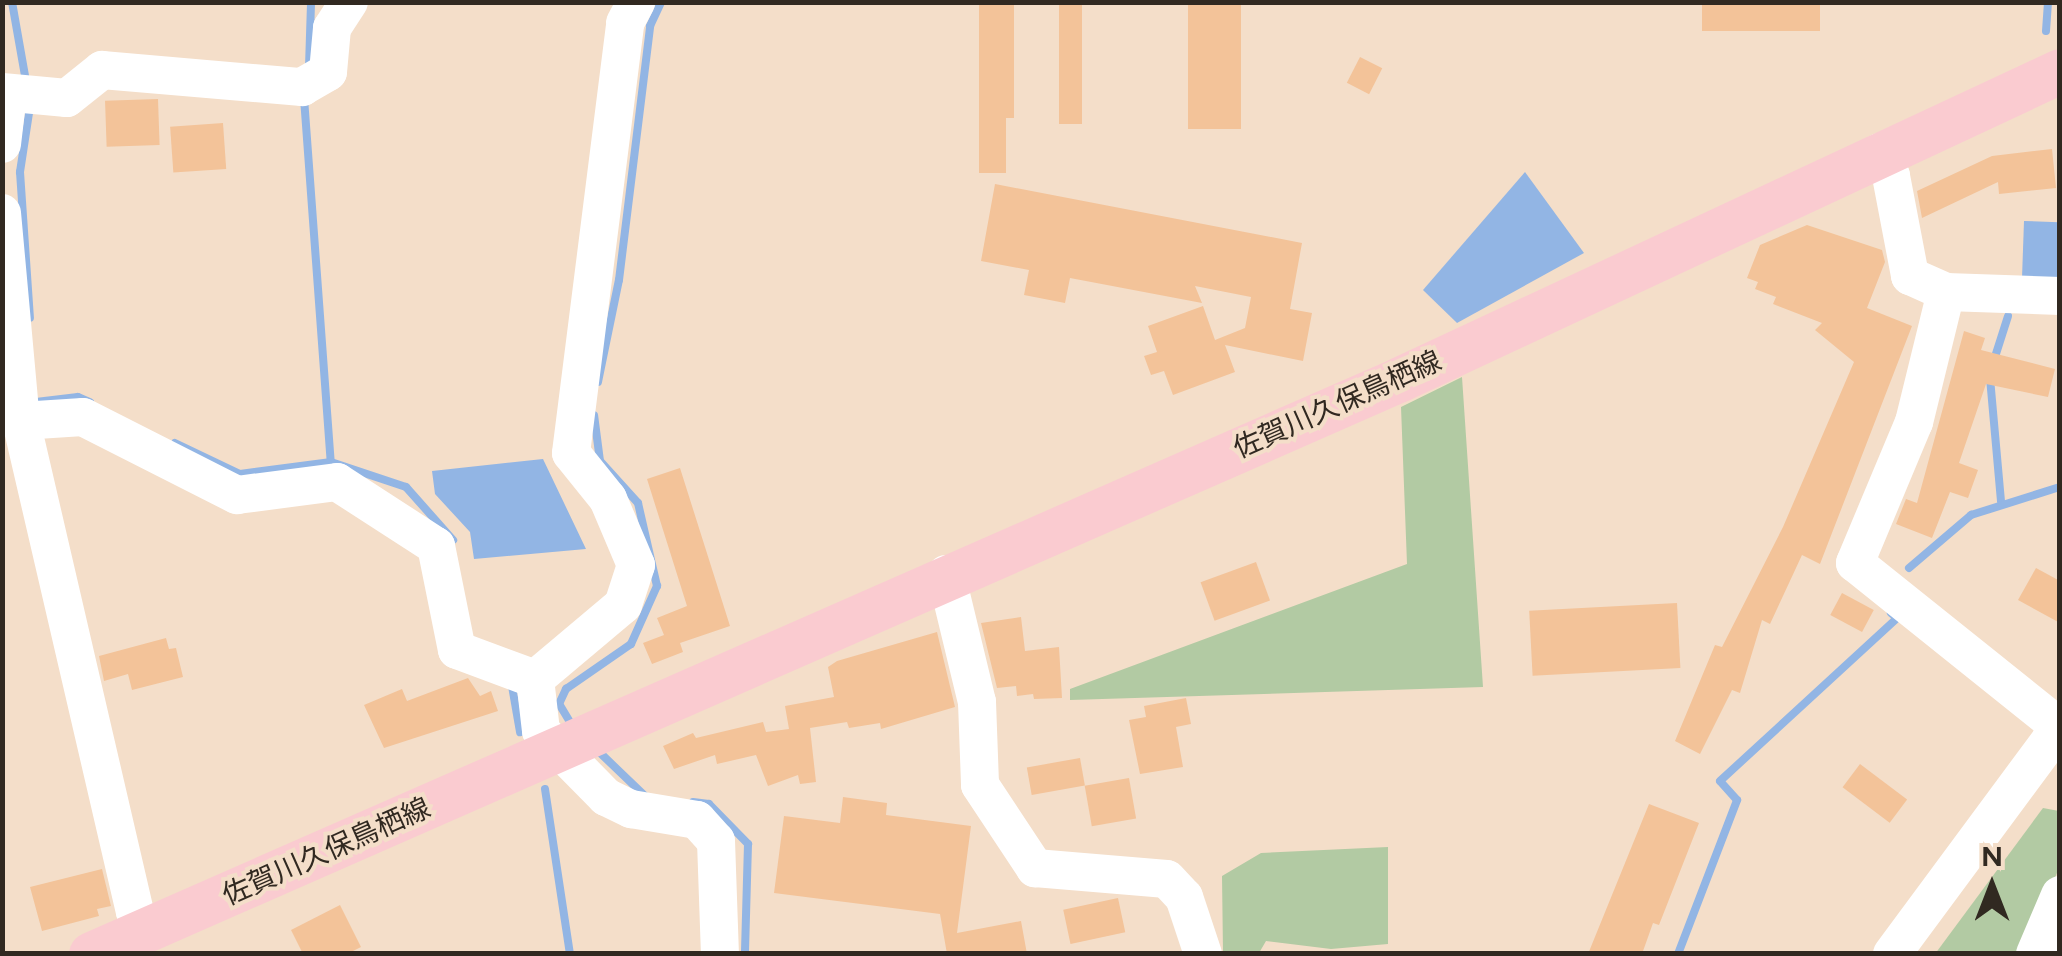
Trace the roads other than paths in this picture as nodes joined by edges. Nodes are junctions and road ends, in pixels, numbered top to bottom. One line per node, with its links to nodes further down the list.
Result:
1 (349, 2): 4 (street)
2 (636, 2): 12 (street)
3 (2060, 71): 6 (main road, 佐賀川久保鳥栖線)
4 (5, 92): 5 (street)
5 (2, 144)
6 (1880, 152): 8 (street); 11 (main road, 佐賀川久保鳥栖線)
7 (2, 213): 10 (street)
8 (1946, 292): 9 (street); 13 (street)
9 (2060, 296)
10 (21, 421): 12 (street); 16 (street)
11 (946, 574): 14 (main road, 佐賀川久保鳥栖線); 19 (street)
12 (536, 679): 14 (street)
13 (2059, 727): 20 (street)
14 (559, 746): 16 (main road, 佐賀川久保鳥栖線); 18 (street)
15 (2060, 895): 21 (street)
16 (146, 933): 17 (main road, 佐賀川久保鳥栖線)
17 (91, 954)
18 (720, 954)
19 (1203, 954)
20 (1892, 954)
21 (2034, 954)

